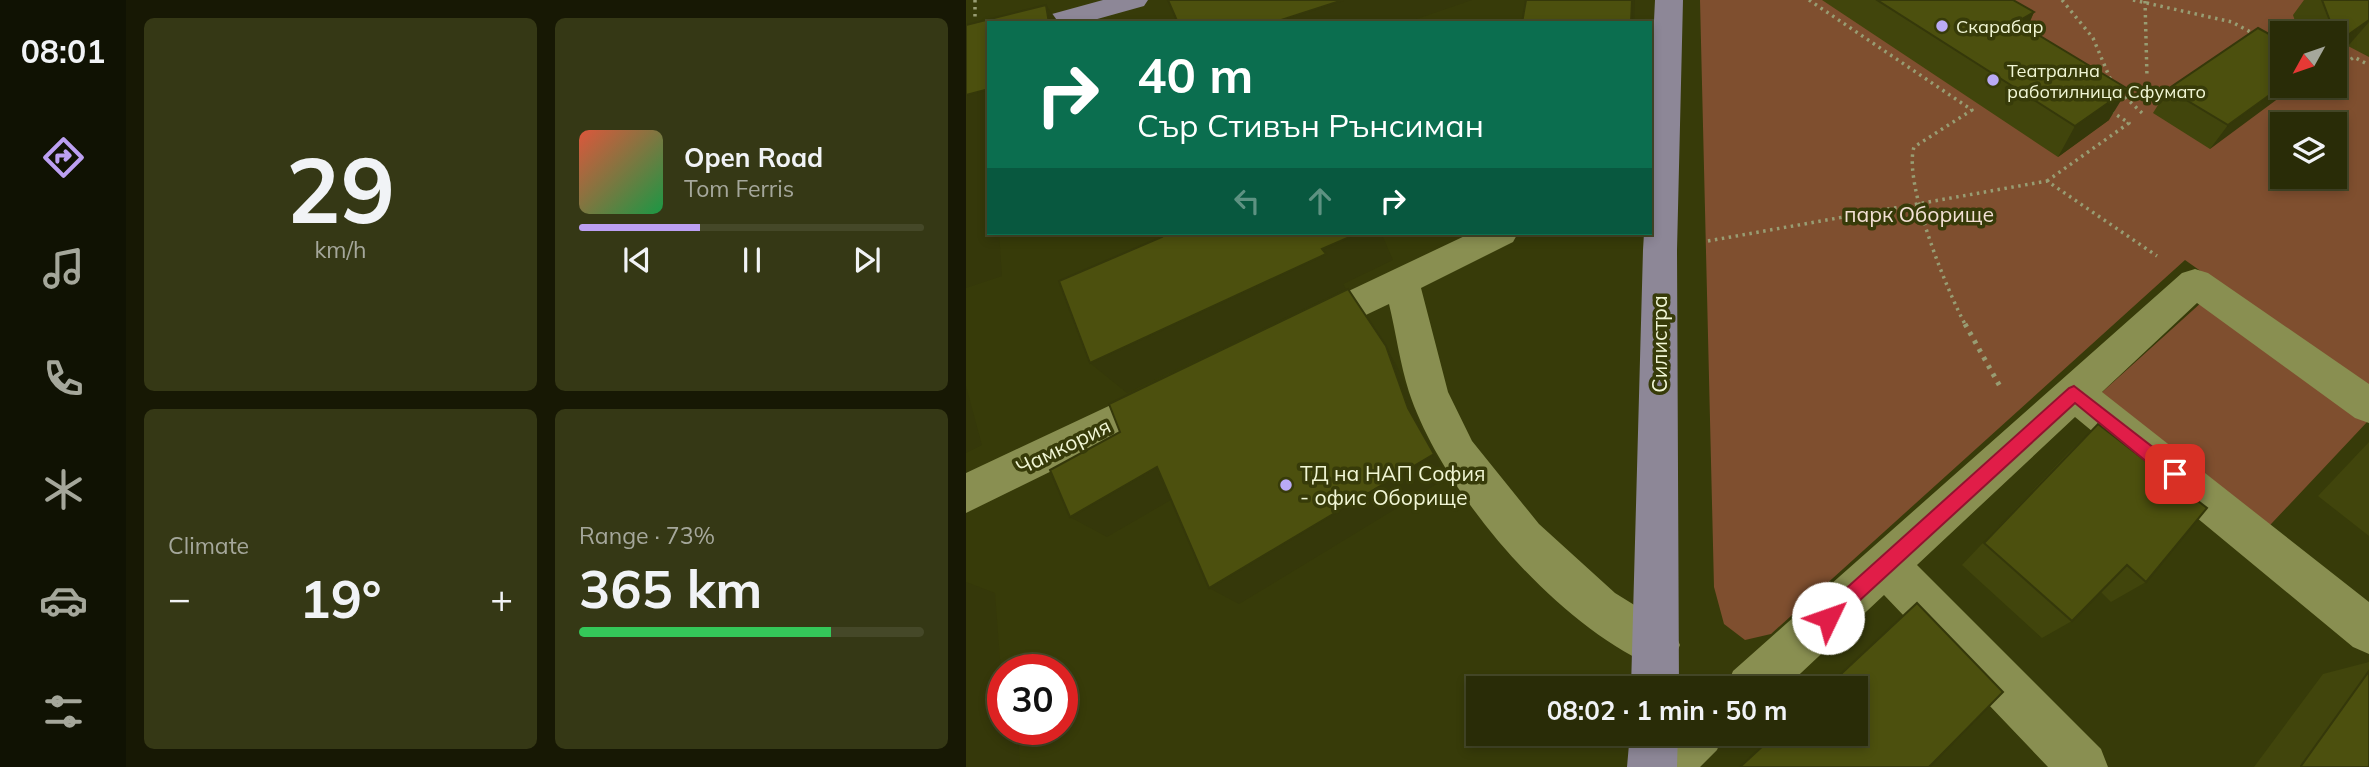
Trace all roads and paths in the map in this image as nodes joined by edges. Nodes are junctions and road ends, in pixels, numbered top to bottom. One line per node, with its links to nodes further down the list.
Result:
1 (975, 0): 8 (path)
2 (1134, 0): 9 (main road)
3 (1669, 0): 16 (main road, Силистра)
4 (1810, 0): 18 (path)
5 (2063, 0): 15 (path)
6 (2133, 0): 7 (path)
7 (2145, 1): 10 (path); 13 (path)
8 (975, 18)
9 (1058, 21)
10 (2262, 38)
11 (2347, 62): 12 (path)
12 (2369, 65)
13 (2147, 77)
14 (2102, 106): 17 (path)
15 (2142, 113)
16 (1657, 155): 20 (main road, Силистра)
17 (2047, 181): 18 (path); 22 (path)
18 (1919, 203): 20 (path); 27 (path)
19 (1497, 235): 21 (street)
20 (1660, 250): 31 (main road, Силистра)
21 (1402, 281): 23 (street); 31 (street)
22 (2195, 283): 25 (street); 26 (street)
23 (1275, 343)
24 (1191, 384): 28 (street, Чамкория)
25 (2074, 393): 27 (street); 30 (street)
26 (2369, 407)
27 (2027, 436): 29 (street)
28 (966, 494)
29 (1886, 565): 33 (street); 38 (street)
30 (2369, 631)
31 (1657, 645): 32 (main road, Силистра)
32 (1656, 676)
33 (1763, 676)
34 (1653, 746): 36 (main road)
35 (1686, 746): 37 (street)
36 (1652, 767)
37 (1663, 767)
38 (2082, 767)

